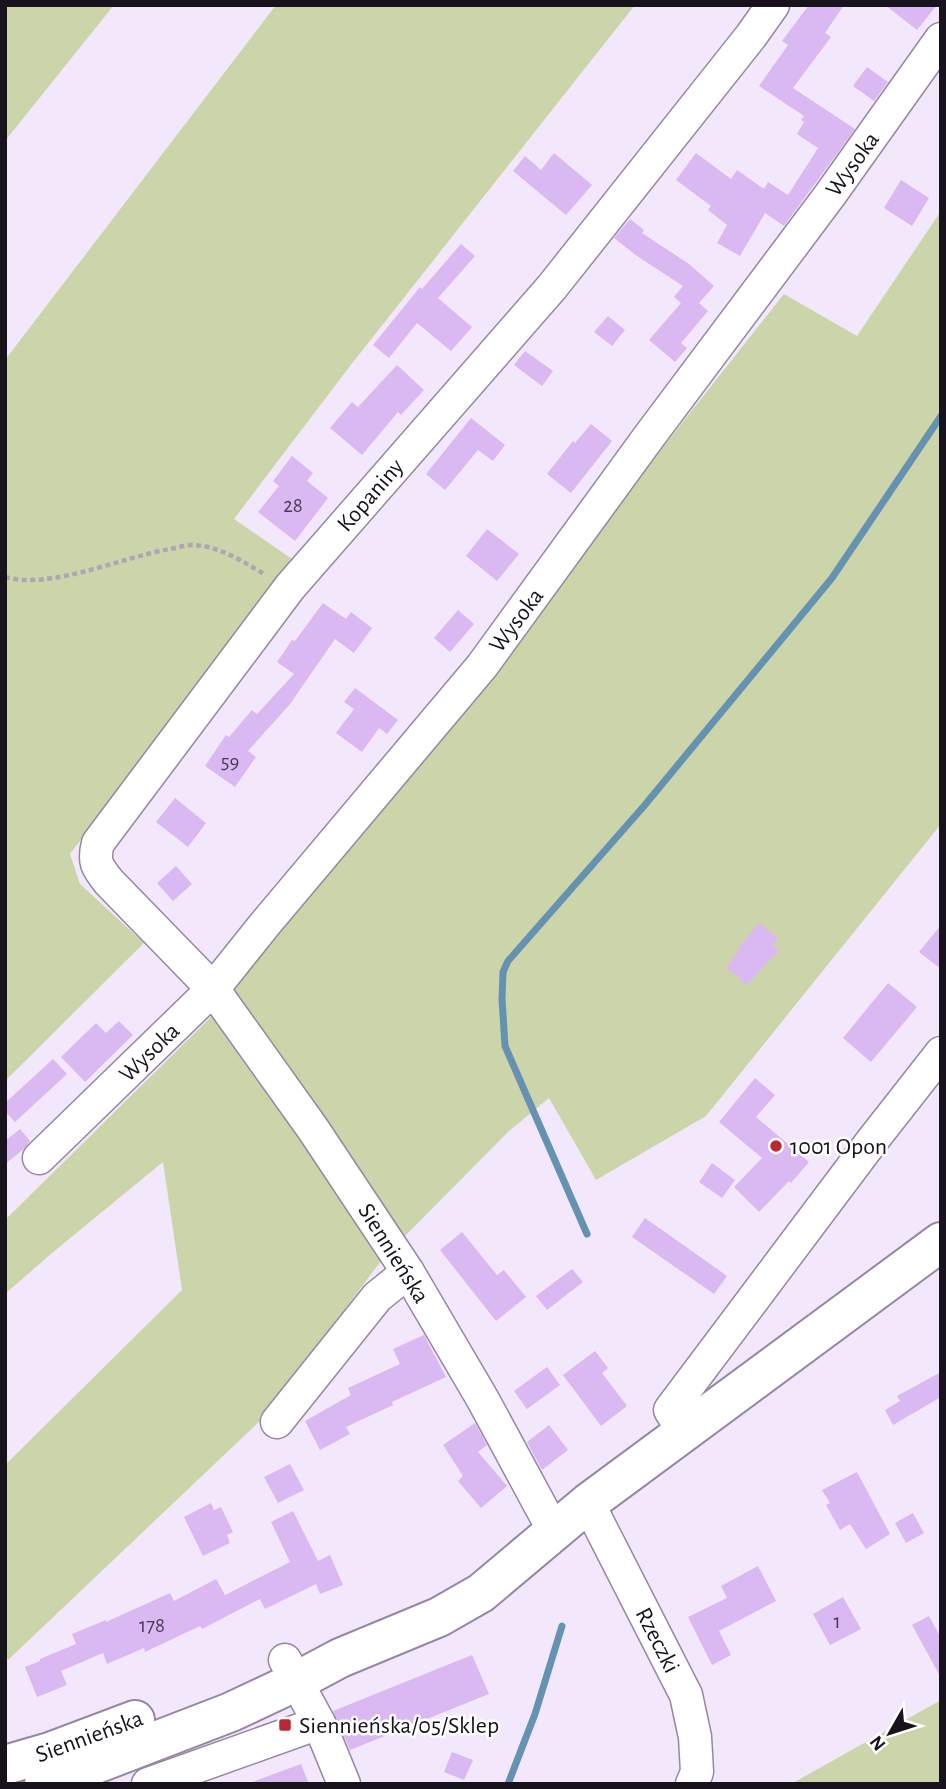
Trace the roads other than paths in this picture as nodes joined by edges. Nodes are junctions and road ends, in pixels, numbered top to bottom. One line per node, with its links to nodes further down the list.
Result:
1 (773, 5): 3 (street, Kopaniny)
2 (941, 39): 3 (street, Wysoka)
3 (213, 989): 5 (street, Wysoka); 7 (street, Siennieńska)
4 (941, 1053): 9 (street)
5 (39, 1158)
6 (941, 1242): 9 (main road, Siennieńska)
7 (408, 1272): 8 (street); 11 (street, Siennieńska)
8 (276, 1422)
9 (684, 1432): 10 (main road, Siennieńska)
10 (588, 1503): 11 (main road, Siennieńska); 18 (street, Rzeczki)
11 (554, 1531): 12 (main road, Siennieńska)
12 (291, 1670): 13 (street); 14 (main road, Siennieńska); 15 (main road, Siennieńska)
13 (319, 1723): 16 (street); 17 (street)
14 (11, 1763)
15 (44, 1784)
16 (148, 1784)
17 (344, 1784)
18 (692, 1784)

